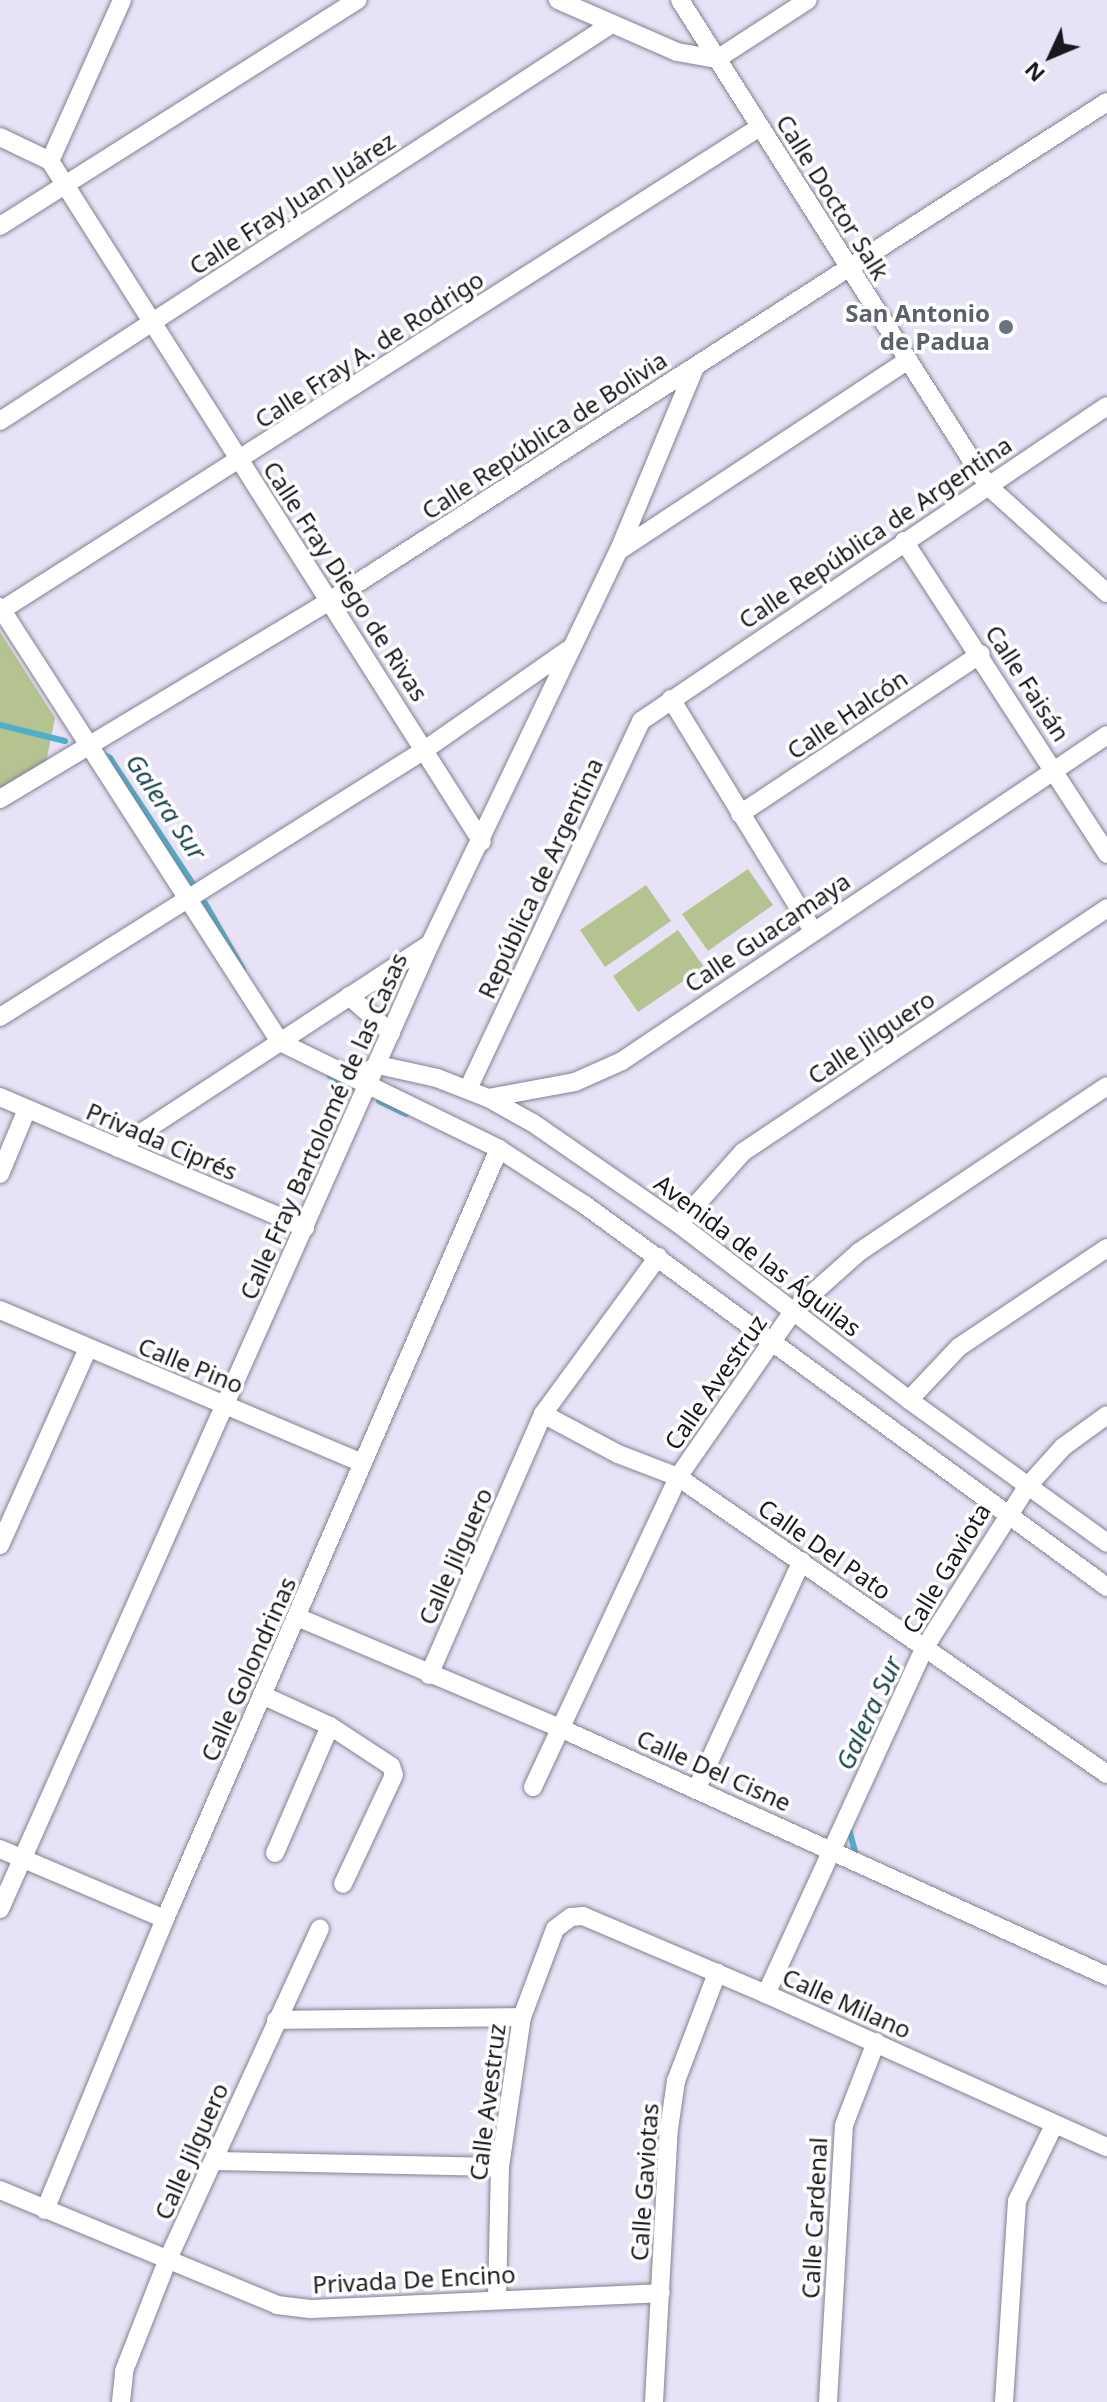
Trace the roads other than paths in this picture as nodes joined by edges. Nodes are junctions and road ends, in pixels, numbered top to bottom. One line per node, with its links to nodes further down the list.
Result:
1 (122, 0): 11 (street)
2 (357, 0): 12 (street)
3 (558, 0): 6 (street)
4 (680, 0): 7 (street, Calle Doctor Salk)
5 (808, 0): 7 (street)
6 (610, 25): 7 (street); 15 (street, Calle Fray Juan Juárez)
7 (717, 59): 9 (street, Calle Doctor Salk)
8 (1107, 102): 14 (street, Calle República de Bolivia)
9 (760, 127): 14 (street, Calle Doctor Salk); 20 (street, Calle Fray A. de Rodrigo)
10 (0, 137): 11 (street)
11 (50, 161): 12 (street, Calle Fray Diego de Rivas)
12 (65, 184): 13 (street); 15 (street, Calle Fray Diego de Rivas)
13 (0, 226)
14 (849, 268): 16 (street, Calle Doctor Salk); 17 (street, Calle República de Bolivia)
15 (151, 323): 19 (street, Calle Fray Juan Juárez); 20 (street, Calle Fray Diego de Rivas)
16 (908, 360): 21 (street, Calle Doctor Salk); 23 (street)
17 (695, 367): 23 (street, Calle Fray Bartolomé de las Casas); 25 (street, Calle República de Bolivia)
18 (1107, 406): 21 (street, Calle República de Argentina)
19 (0, 421)
20 (239, 460): 25 (street, Calle Fray Diego de Rivas); 26 (street, Calle Fray A. de Rodrigo)
21 (988, 486): 22 (street, Calle República de Argentina); 24 (street, Calle Doctor Salk)
22 (904, 541): 28 (street, Calle Faisán); 29 (street, Calle República de Argentina)
23 (619, 550): 27 (street, Calle Fray Bartolomé de las Casas)
24 (1105, 585)
25 (331, 600): 31 (street, Calle República de Bolivia); 32 (street, Calle Fray Diego de Rivas)
26 (1, 608): 31 (street)
27 (568, 650): 32 (street); 36 (street, Calle Fray Bartolomé de las Casas)
28 (981, 654): 33 (street, Calle Faisán); 35 (street, Calle Halcón)
29 (671, 699): 35 (street); 49 (street, República de Argentina)
30 (1107, 735): 33 (street, Calle Guacamaya)
31 (91, 741): 34 (street, Calle República de Bolivia); 38 (street)
32 (426, 749): 36 (street, Calle Fray Diego de Rivas); 38 (street)
33 (1056, 768): 37 (street, Calle Faisán); 40 (street, Calle Guacamaya)
34 (0, 799)
35 (740, 814): 40 (street)
36 (482, 842): 41 (street, Calle Fray Bartolomé de las Casas)
37 (1107, 854)
38 (187, 896): 43 (street); 45 (street)
39 (1107, 908): 56 (street, Calle Jilguero)
40 (812, 929): 51 (street, Calle Guacamaya)
41 (430, 944): 42 (street); 44 (street, Calle Fray Bartolomé de las Casas)
42 (349, 996): 44 (street); 45 (street)
43 (0, 1017)
44 (391, 1033): 46 (street, Calle Fray Bartolomé de las Casas)
45 (280, 1042): 47 (street); 53 (street)
46 (378, 1065): 47 (street, Calle Fray Bartolomé de las Casas); 49 (street, Avenida de las Águilas)
47 (362, 1082): 54 (street); 57 (street, Calle Fray Bartolomé de las Casas)
48 (1107, 1086): 61 (street, Calle Avestruz)
49 (468, 1089): 51 (street, Avenida de las Águilas)
50 (0, 1097): 52 (street, Privada Ciprés)
51 (488, 1098): 56 (street, Avenida de las Águilas)
52 (27, 1109): 53 (street, Privada Ciprés); 55 (street)
53 (118, 1148): 57 (street, Privada Ciprés)
54 (499, 1149): 59 (street); 68 (street, Calle Golondrinas)
55 (0, 1174)
56 (679, 1224): 61 (street, Avenida de las Águilas)
57 (305, 1228): 65 (street, Calle Fray Bartolomé de las Casas)
58 (1107, 1248): 64 (street)
59 (658, 1257): 62 (street); 66 (street, Calle Jilguero)
60 (0, 1310): 63 (street, Calle Pino)
61 (794, 1310): 62 (street, Calle Avestruz); 64 (street, Avenida de las Águilas)
62 (769, 1342): 69 (street, Calle Avestruz); 71 (street)
63 (88, 1348): 65 (street, Calle Pino); 73 (street)
64 (909, 1400): 70 (street, Avenida de las Águilas)
65 (225, 1404): 68 (street, Calle Pino); 88 (street, Calle Fray Bartolomé de las Casas)
66 (543, 1414): 69 (street, Calle Del Pato); 78 (street, Calle Jilguero)
67 (1107, 1415): 70 (street, Calle Gaviota)
68 (363, 1463): 76 (street, Calle Golondrinas)
69 (678, 1477): 74 (street, Calle Del Pato); 81 (street, Calle Avestruz)
70 (1027, 1487): 71 (street, Calle Gaviota); 72 (street, Avenida de las Águilas)
71 (1004, 1516): 75 (street); 77 (street, Calle Gaviota)
72 (1107, 1543)
73 (0, 1545)
74 (802, 1561): 77 (street, Calle Del Pato); 84 (street)
75 (1107, 1587)
76 (297, 1617): 78 (street, Calle Del Cisne); 79 (street, Calle Golondrinas)
77 (925, 1647): 82 (street, Calle Del Pato); 85 (street, Calle Gaviota)
78 (429, 1675): 81 (street, Calle Del Cisne)
79 (262, 1695): 80 (street); 91 (street, Calle Golondrinas)
80 (330, 1726): 87 (street); 89 (street)
81 (560, 1728): 83 (street, Calle Avestruz); 84 (street, Calle Del Cisne)
82 (1107, 1774)
83 (533, 1787)
84 (696, 1790): 85 (street, Calle Del Cisne)
85 (831, 1848): 95 (street, Calle Del Cisne); 96 (street, Calle Gaviota)
86 (0, 1849): 88 (street)
87 (275, 1853)
88 (22, 1859): 90 (street, Calle Fray Bartolomé de las Casas); 91 (street)
89 (343, 1884)
90 (0, 1909)
91 (165, 1919): 105 (street, Calle Golondrinas)
92 (563, 1920): 94 (street, Calle Milano); 97 (street, Calle Avestruz)
93 (320, 1929): 98 (street, Calle Jilguero)
94 (717, 1973): 96 (street, Calle Milano); 107 (street, Calle Gaviotas)
95 (1107, 1976)
96 (766, 1994): 99 (street, Calle Milano)
97 (522, 2017): 98 (street); 103 (street, Calle Avestruz)
98 (276, 2020): 102 (street, Calle Jilguero)
99 (876, 2042): 100 (street, Calle Milano); 111 (street, Calle Cardenal)
100 (1054, 2125): 101 (street, Calle Milano); 112 (street)
101 (1107, 2147)
102 (214, 2161): 103 (street); 106 (street, Calle Jilguero)
103 (500, 2167): 108 (street, Calle Avestruz)
104 (0, 2190): 105 (street, Privada De Encino)
105 (45, 2210): 106 (street, Privada De Encino)
106 (167, 2261): 108 (street, Privada De Encino); 109 (street, Calle Jilguero)
107 (661, 2293): 108 (street, Privada De Encino); 110 (street, Calle Gaviotas)
108 (497, 2299)
109 (121, 2402)
110 (654, 2402)
111 (828, 2402)
112 (1004, 2402)

